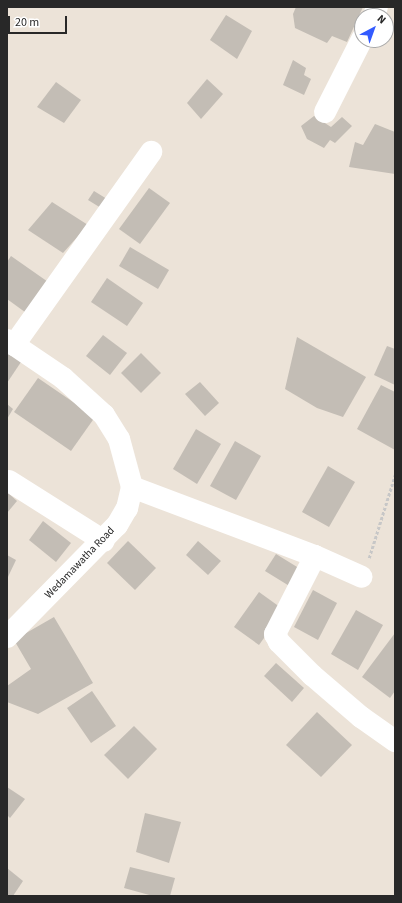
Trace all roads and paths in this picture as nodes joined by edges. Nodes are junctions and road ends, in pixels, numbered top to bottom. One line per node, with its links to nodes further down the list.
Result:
1 (357, 48): 2 (street)
2 (325, 112)
3 (151, 152): 4 (street)
4 (10, 342): 7 (street, Wedamawatha Road)
5 (395, 475): 10 (path)
6 (9, 481): 8 (street)
7 (132, 487): 8 (street, Wedamawatha Road); 9 (street)
8 (104, 541): 11 (street, Wedamawatha Road)
9 (316, 556): 10 (street); 12 (street)
10 (362, 577)
11 (7, 637)
12 (395, 741)

